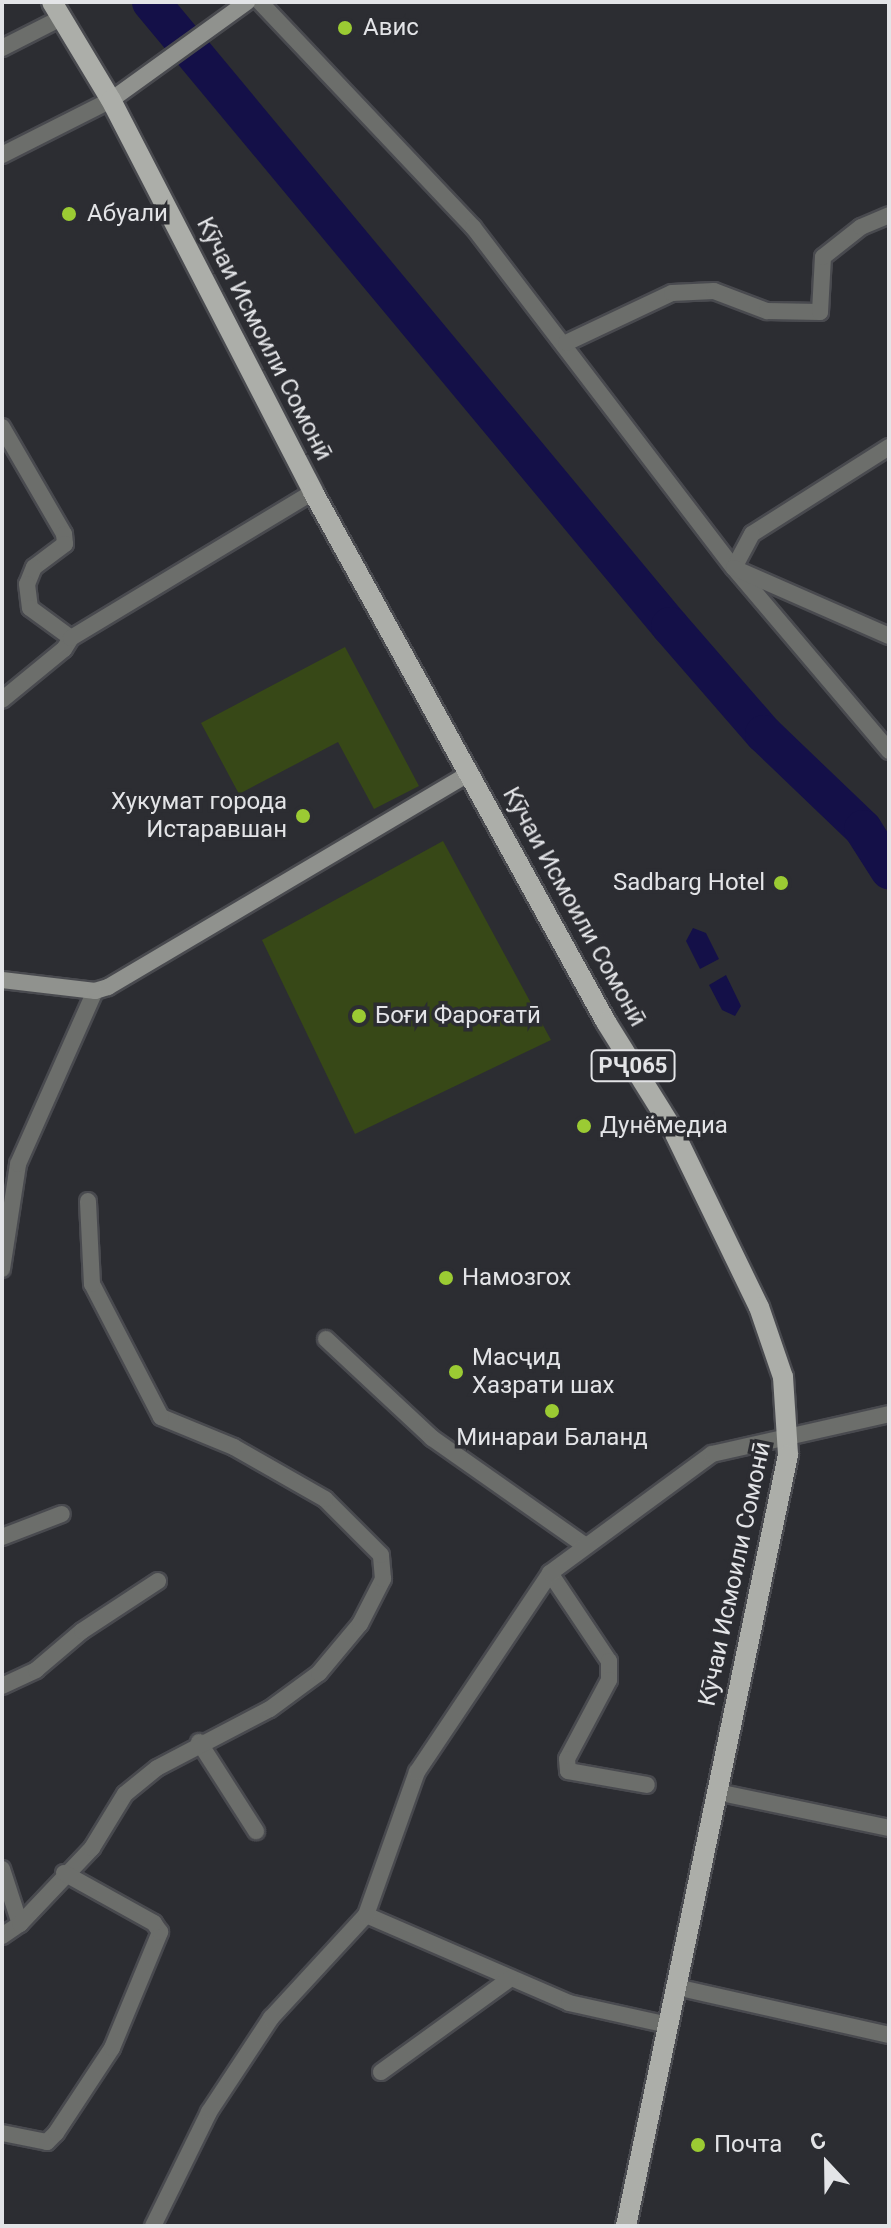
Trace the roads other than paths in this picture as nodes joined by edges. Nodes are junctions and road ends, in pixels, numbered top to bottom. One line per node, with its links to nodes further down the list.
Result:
1 (247, 2): 5 (main road)
2 (260, 2): 8 (street)
3 (57, 10): 4 (street); 5 (main road, Кӯчаи Исмоили Сомонӣ / РҶ065)
4 (2, 48)
5 (119, 95): 6 (street); 11 (main road, Кӯчаи Исмоили Сомонӣ / РҶ065)
6 (2, 155)
7 (889, 215): 8 (street)
8 (566, 343): 12 (street)
9 (2, 427): 14 (street)
10 (889, 447): 12 (street)
11 (313, 492): 14 (street); 17 (main road, Кӯчаи Исмоили Сомонӣ / РҶ065)
12 (734, 568): 13 (street); 16 (street)
13 (889, 636)
14 (71, 638): 15 (street)
15 (2, 700)
16 (889, 751)
17 (470, 773): 19 (main road); 25 (main road, Кӯчаи Исмоили Сомонӣ / РҶ065)
18 (2, 980): 19 (main road)
19 (95, 991): 20 (street)
20 (10, 1164): 22 (street)
21 (88, 1201): 32 (street)
22 (2, 1269)
23 (326, 1339): 28 (street)
24 (889, 1414): 25 (street)
25 (791, 1435): 28 (street); 34 (main road, Кӯчаи Исмоили Сомонӣ / РҶ065)
26 (62, 1514): 27 (street)
27 (2, 1537)
28 (583, 1544): 29 (street)
29 (550, 1573): 33 (street); 39 (street)
30 (158, 1581): 31 (street)
31 (2, 1686)
32 (199, 1742): 36 (street); 38 (street)
33 (647, 1785)
34 (717, 1792): 35 (street); 43 (main road, Кӯчаи Исмоили Сомонӣ / РҶ065)
35 (889, 1828)
36 (256, 1831)
37 (2, 1869): 40 (street)
38 (64, 1873): 40 (street); 47 (street)
39 (366, 1915): 42 (street); 48 (street)
40 (20, 1924): 41 (street)
41 (2, 1936)
42 (511, 1978): 44 (street); 46 (street)
43 (676, 1987): 44 (main road, Кӯчаи Исмоили Сомонӣ / РҶ065); 45 (street)
44 (668, 2025): 49 (main road, Кӯчаи Исмоили Сомонӣ / РҶ065)
45 (889, 2035)
46 (381, 2072)
47 (2, 2133)
48 (153, 2226)
49 (626, 2226)

